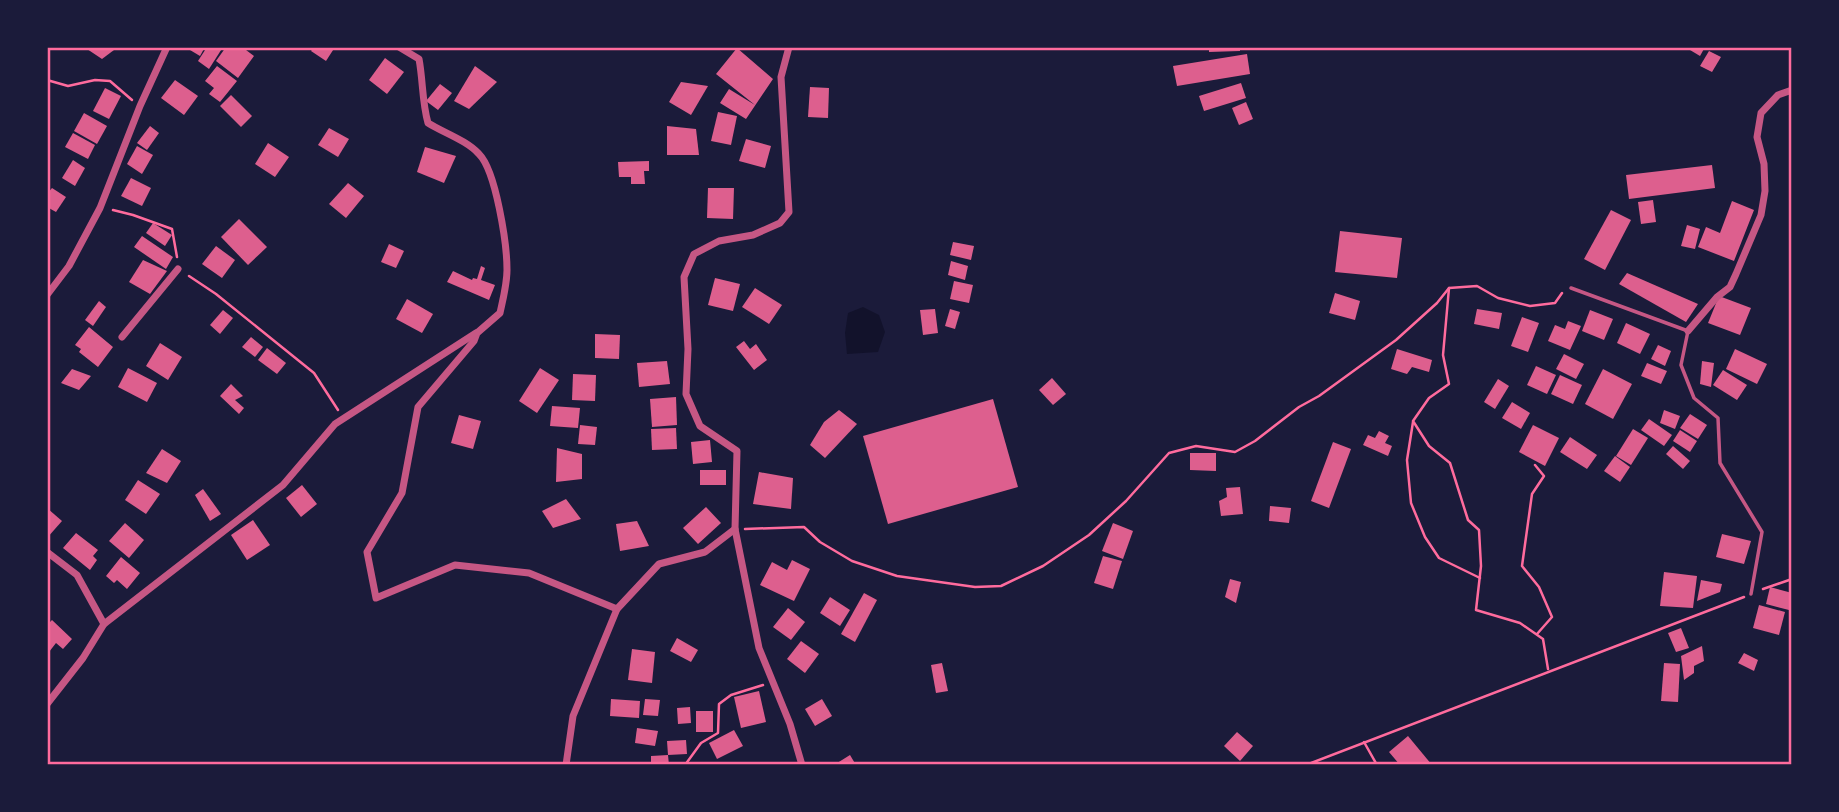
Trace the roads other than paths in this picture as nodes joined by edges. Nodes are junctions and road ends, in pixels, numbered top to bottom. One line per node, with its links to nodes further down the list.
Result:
1 (167, 47): 7 (street)
2 (399, 47): 9 (street)
3 (789, 47): 11 (street)
4 (1792, 90): 8 (street)
5 (178, 269): 10 (street)
6 (1571, 288): 8 (lane)
7 (47, 295)
8 (1688, 331): 13 (lane)
9 (477, 332): 14 (street); 15 (street)
10 (122, 337)
11 (735, 529): 14 (street); 18 (street)
12 (47, 552): 15 (street)
13 (1752, 594)
14 (617, 609): 17 (street)
15 (104, 624): 16 (street)
16 (47, 704)
17 (566, 765)
18 (802, 765)

